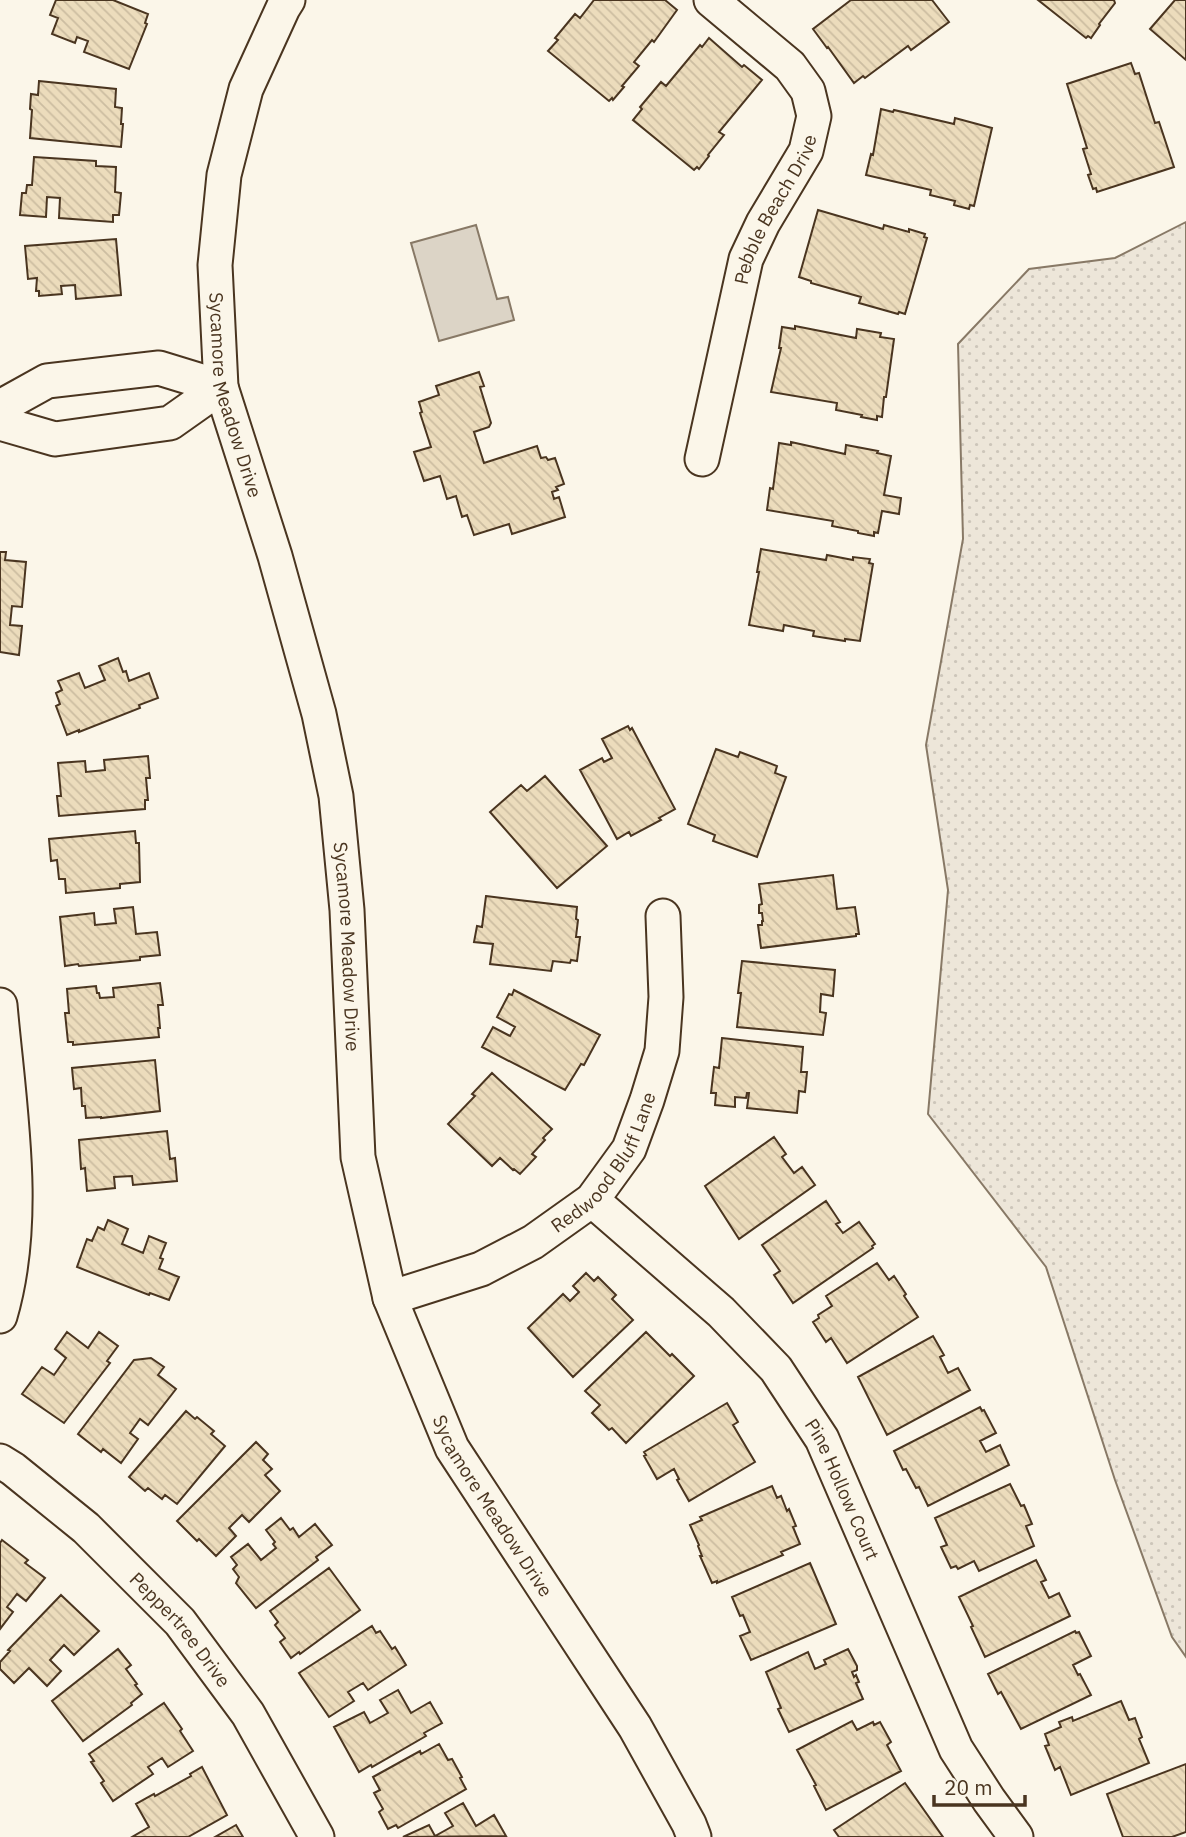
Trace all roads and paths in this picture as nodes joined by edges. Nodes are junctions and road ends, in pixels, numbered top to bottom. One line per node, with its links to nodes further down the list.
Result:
1 (288, 0): 3 (street, Sycamore Meadow Drive)
2 (711, 0): 6 (street, Pebble Beach Drive)
3 (222, 387): 4 (street); 5 (street); 10 (street, Sycamore Meadow Drive)
4 (0, 407)
5 (0, 423)
6 (702, 459)
7 (663, 916): 9 (street, Redwood Bluff Lane)
8 (0, 1005): 11 (street)
9 (592, 1200): 10 (street, Redwood Bluff Lane); 15 (street, Pine Hollow Court)
10 (390, 1298): 14 (street, Sycamore Meadow Drive)
11 (0, 1316)
12 (0, 1461): 13 (street, Peppertree Drive)
13 (317, 1837)
14 (694, 1837)
15 (1016, 1837)

